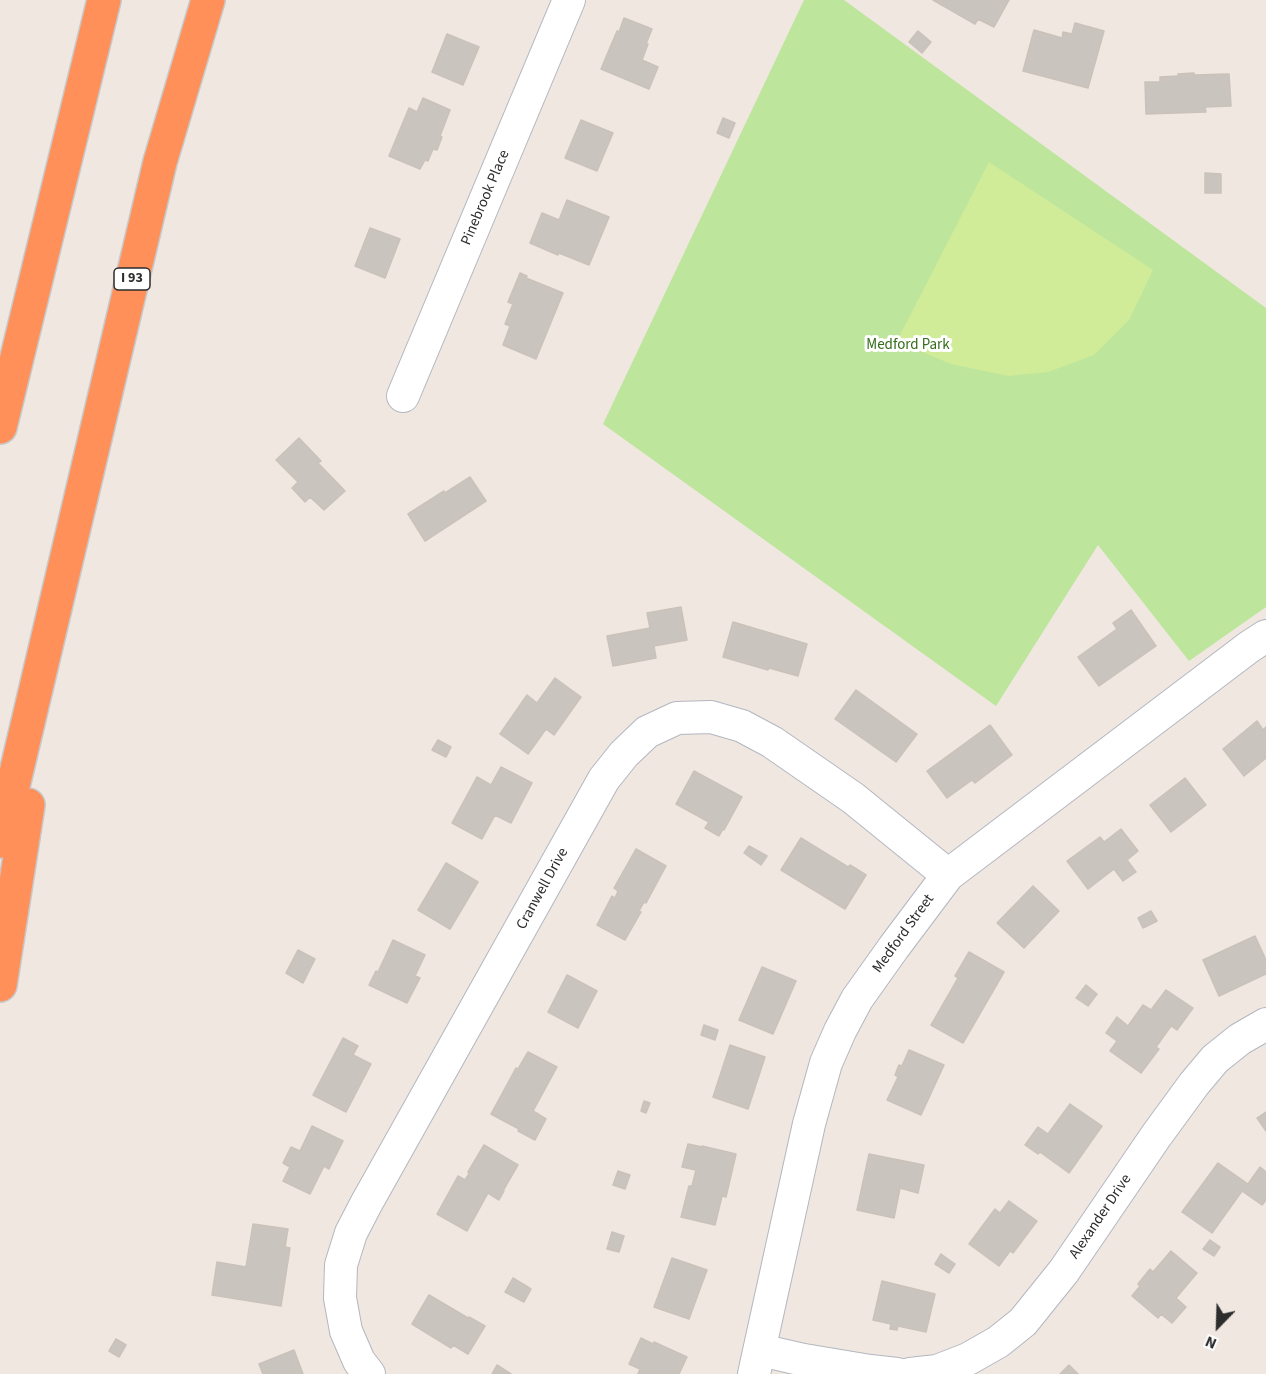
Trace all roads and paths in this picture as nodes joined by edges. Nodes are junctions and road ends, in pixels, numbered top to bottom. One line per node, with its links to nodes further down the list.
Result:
1 (104, 0): 5 (highway)
2 (208, 0): 6 (highway, I 93)
3 (569, 0): 4 (street, Pinebrook Place)
4 (403, 396)
5 (0, 427)
6 (66, 560): 8 (highway, I 93); 10 (highway)
7 (1266, 636): 9 (street, Medford Street)
8 (0, 841)
9 (948, 875): 12 (street, Medford Street); 13 (street, Cranwell Drive)
10 (0, 985)
11 (1266, 1024): 15 (street, Alexander Drive)
12 (757, 1362): 14 (street)
13 (369, 1374)
14 (897, 1374)
15 (910, 1374)

